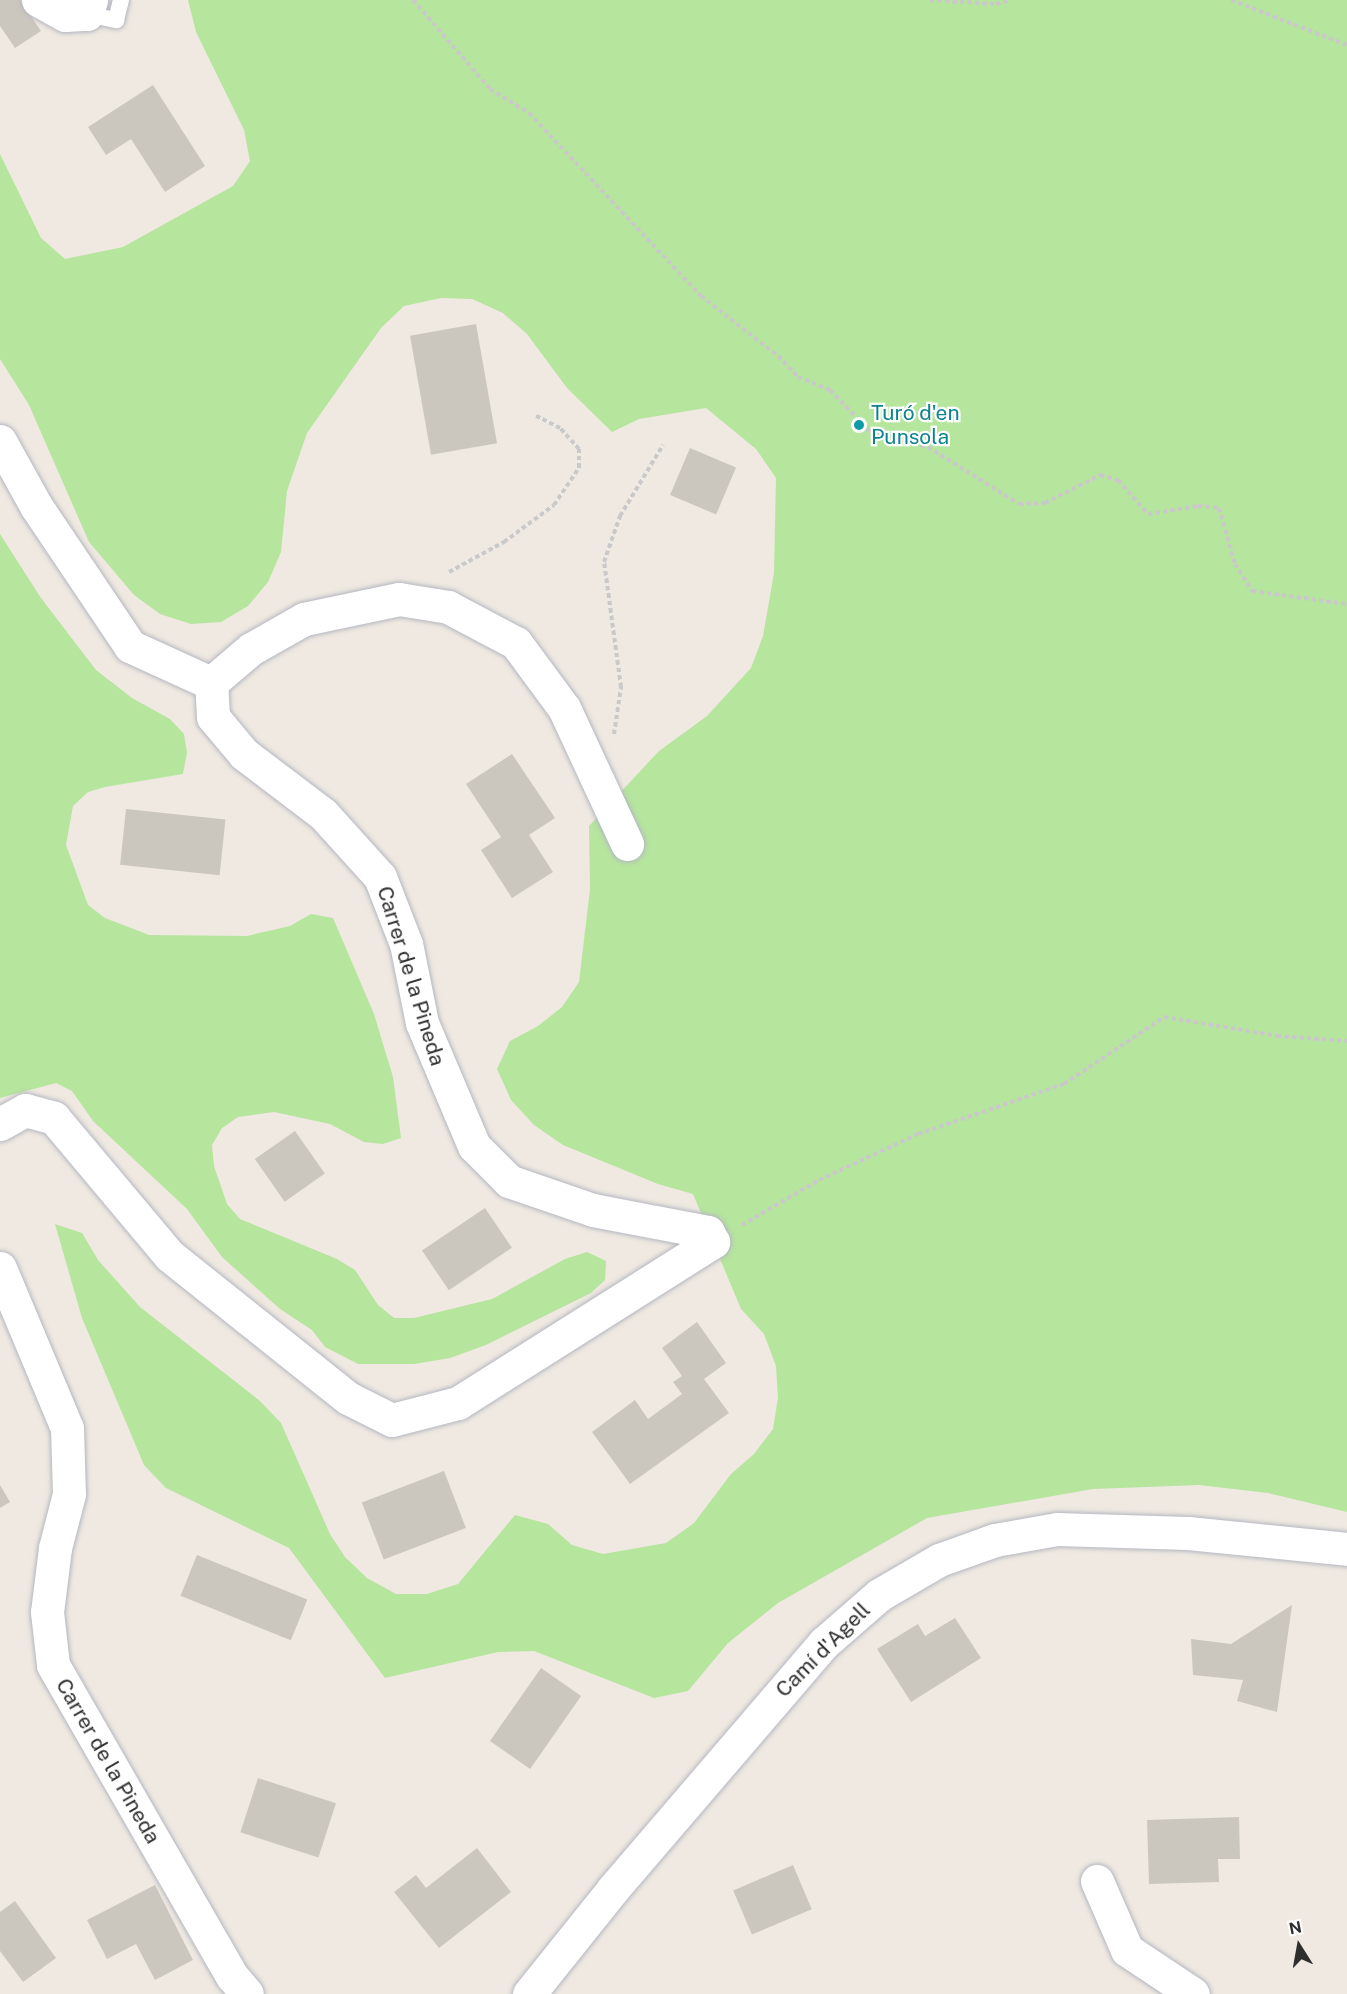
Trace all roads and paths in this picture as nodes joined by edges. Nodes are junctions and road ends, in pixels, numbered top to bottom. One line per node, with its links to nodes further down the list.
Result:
1 (38, 0): 7 (street)
2 (121, 0): 7 (lane)
3 (413, 0): 13 (path)
4 (930, 0): 5 (path)
5 (1012, 0)
6 (1232, 0): 8 (path)
7 (89, 7)
8 (1347, 45)
9 (535, 415): 12 (path)
10 (0, 441): 14 (street)
11 (663, 445): 15 (path)
12 (399, 599): 14 (street); 15 (street)
13 (1347, 604)
14 (211, 683): 19 (street, Carrer de la Pineda)
15 (600, 780): 16 (street)
16 (627, 844)
17 (1347, 1041): 19 (path)
18 (0, 1124): 19 (street)
19 (713, 1242)
20 (0, 1268): 23 (street, Carrer de la Pineda)
21 (1347, 1550): 24 (street, Camí d'Agell)
22 (1097, 1881): 25 (street)
23 (247, 1994)
24 (529, 1994)
25 (1193, 1994)

